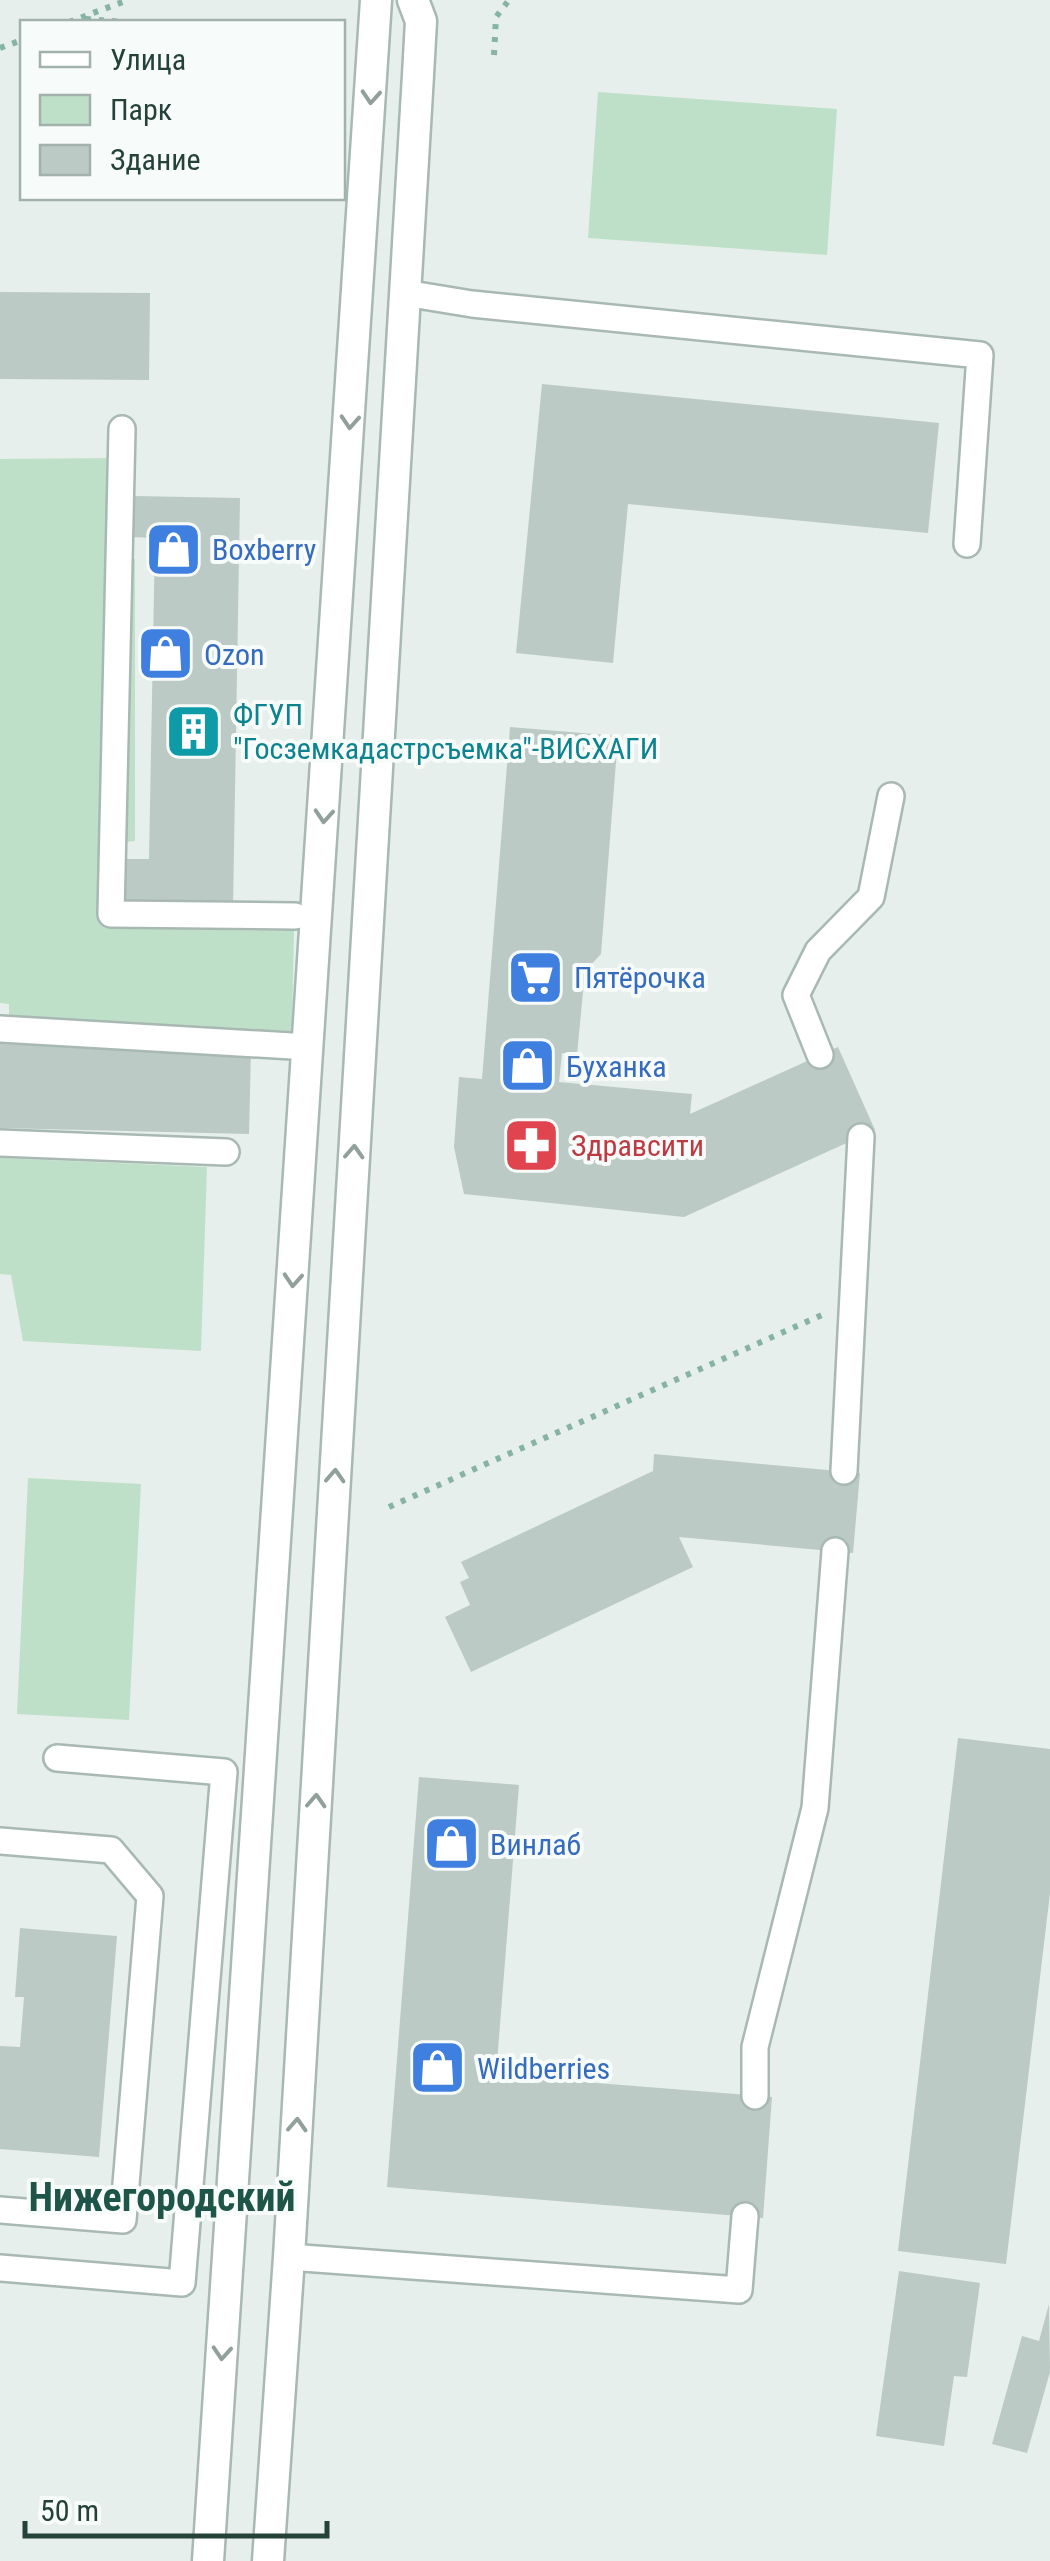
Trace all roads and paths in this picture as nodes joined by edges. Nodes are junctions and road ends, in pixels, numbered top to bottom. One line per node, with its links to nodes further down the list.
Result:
1 (128, 0): 5 (path)
2 (376, 0): 15 (street, one-way to 15)
3 (413, 0): 9 (street)
4 (509, 0): 8 (path)
5 (80, 18): 6 (path); 7 (path)
6 (74, 20)
7 (102, 20)
8 (494, 54)
9 (405, 293): 11 (lane); 29 (street, one-way to 9)
10 (122, 430): 13 (lane)
11 (967, 544)
12 (891, 796): 16 (lane)
13 (295, 916)
14 (0, 1029): 15 (lane)
15 (309, 1047): 31 (street, one-way to 31)
16 (820, 1055)
17 (860, 1136): 20 (lane)
18 (0, 1143): 19 (lane)
19 (226, 1152)
20 (853, 1301): 21 (lane); 22 (path)
21 (844, 1471)
22 (389, 1507)
23 (835, 1551): 26 (lane)
24 (58, 1758): 30 (lane)
25 (0, 1841): 27 (lane)
26 (755, 2096)
27 (0, 2210)
28 (745, 2216): 29 (lane)
29 (289, 2258): 32 (street)
30 (0, 2268)
31 (208, 2561)
32 (268, 2561)

